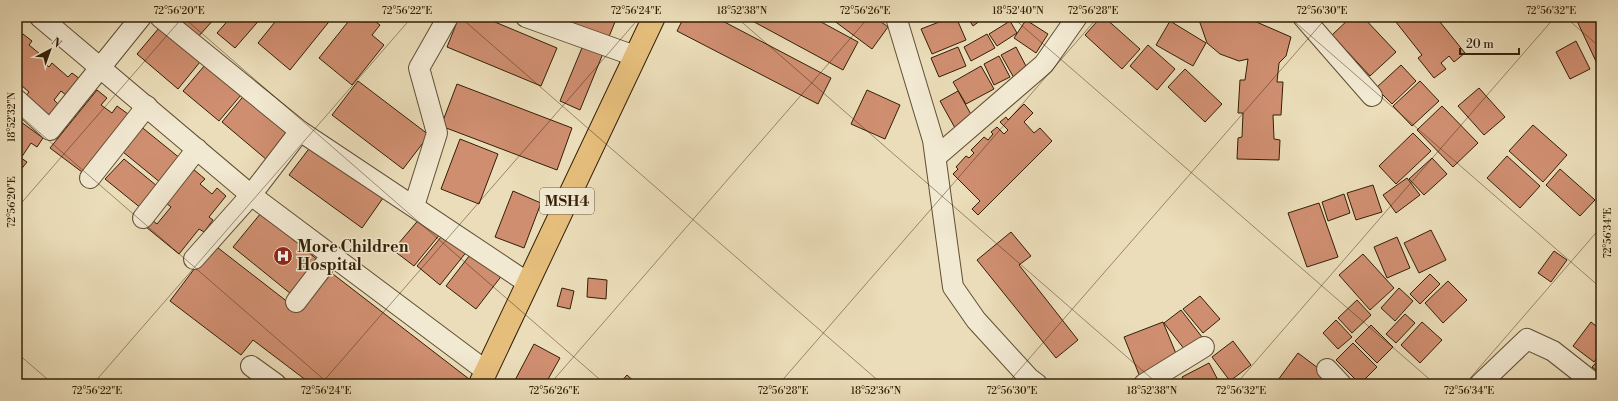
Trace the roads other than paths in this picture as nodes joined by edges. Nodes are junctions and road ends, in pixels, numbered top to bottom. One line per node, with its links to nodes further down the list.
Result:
1 (40, 17): 11 (street)
2 (141, 17): 11 (street)
3 (160, 17): 15 (street)
4 (448, 17): 20 (street)
5 (526, 17): 10 (street)
6 (654, 17): 10 (main road, MSH4)
7 (896, 17): 17 (street)
8 (1077, 17): 17 (street)
9 (1303, 17): 12 (street)
10 (635, 56): 24 (main road, MSH4)
11 (101, 68): 13 (street); 14 (street)
12 (1372, 96)
13 (17, 100)
14 (147, 106): 16 (street); 18 (street)
15 (300, 131): 19 (street); 20 (street)
16 (197, 149): 19 (street); 21 (street)
17 (936, 158): 31 (street)
18 (90, 178)
19 (251, 195): 22 (street); 23 (street)
20 (414, 206): 24 (street)
21 (143, 218)
22 (332, 255): 25 (street); 29 (street)
23 (194, 259)
24 (528, 283): 29 (main road, MSH4)
25 (296, 302)
26 (1204, 348): 32 (street)
27 (251, 366): 30 (street)
28 (1327, 369): 33 (street)
29 (483, 377)
30 (276, 384)
31 (1037, 384)
32 (1144, 384)
33 (1341, 384)
34 (1480, 384): 35 (street)
35 (1596, 384)

